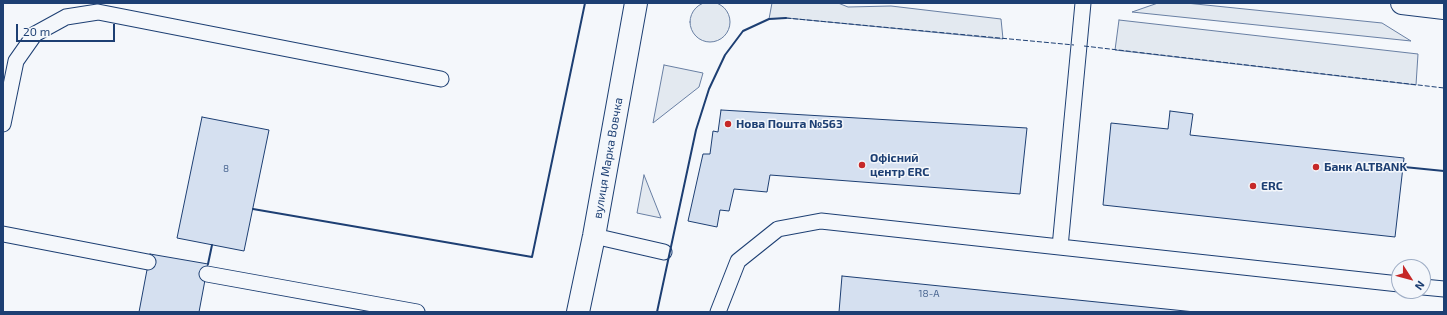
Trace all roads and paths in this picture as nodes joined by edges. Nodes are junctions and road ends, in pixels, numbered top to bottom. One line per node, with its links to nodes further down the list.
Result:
1 (636, 3): 8 (street, вулиця Марка Вовчка)
2 (1083, 3): 9 (lane)
3 (1402, 3): 4 (street)
4 (1444, 8)
5 (441, 80): 6 (lane)
6 (3, 124)
7 (3, 234): 11 (lane)
8 (594, 236): 10 (lane); 17 (street, вулиця Марка Вовчка)
9 (1060, 247): 13 (lane); 18 (lane)
10 (664, 252)
11 (148, 262)
12 (206, 274): 16 (lane)
13 (1391, 283)
14 (1431, 288): 15 (lane)
15 (1444, 289)
16 (417, 312)
17 (578, 312)
18 (718, 312)

